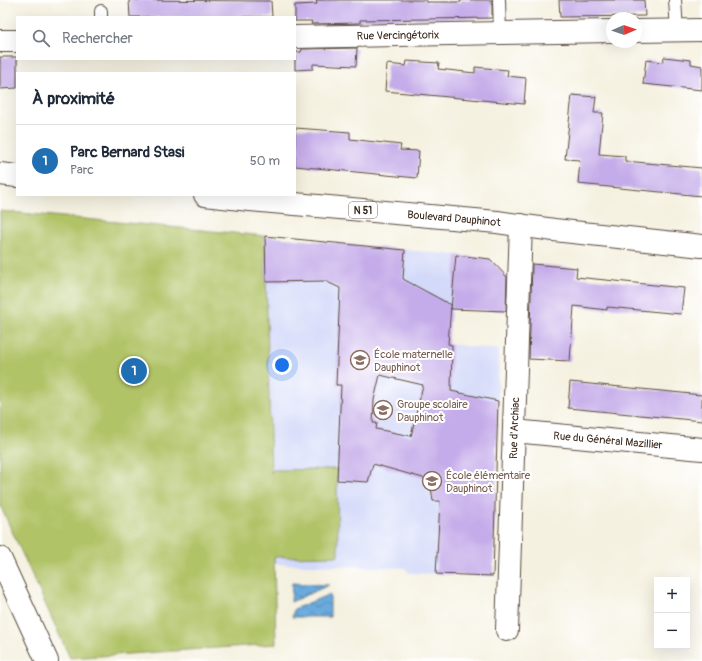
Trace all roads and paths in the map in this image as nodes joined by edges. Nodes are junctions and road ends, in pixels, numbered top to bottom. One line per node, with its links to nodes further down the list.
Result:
1 (499, 0): 7 (lane)
2 (675, 0): 3 (lane)
3 (677, 30): 4 (street); 6 (street)
4 (702, 30)
5 (606, 31): 7 (street, Rue Vercingétorix)
6 (642, 31)
7 (500, 33): 8 (street, Rue Vercingétorix)
8 (296, 37)
9 (0, 41): 10 (street)
10 (16, 41)
11 (0, 174): 12 (street)
12 (16, 176)
13 (214, 196): 14 (street, Boulevard Dauphinot / N 51)
14 (520, 225): 15 (street, Boulevard Dauphinot / N 51); 16 (street, Rue d'Archiac)
15 (702, 246)
16 (514, 431): 17 (street, Rue du Général Mazillier); 19 (street, Rue d'Archiac)
17 (702, 449)
18 (0, 558): 20 (street)
19 (507, 630)
20 (47, 661)

